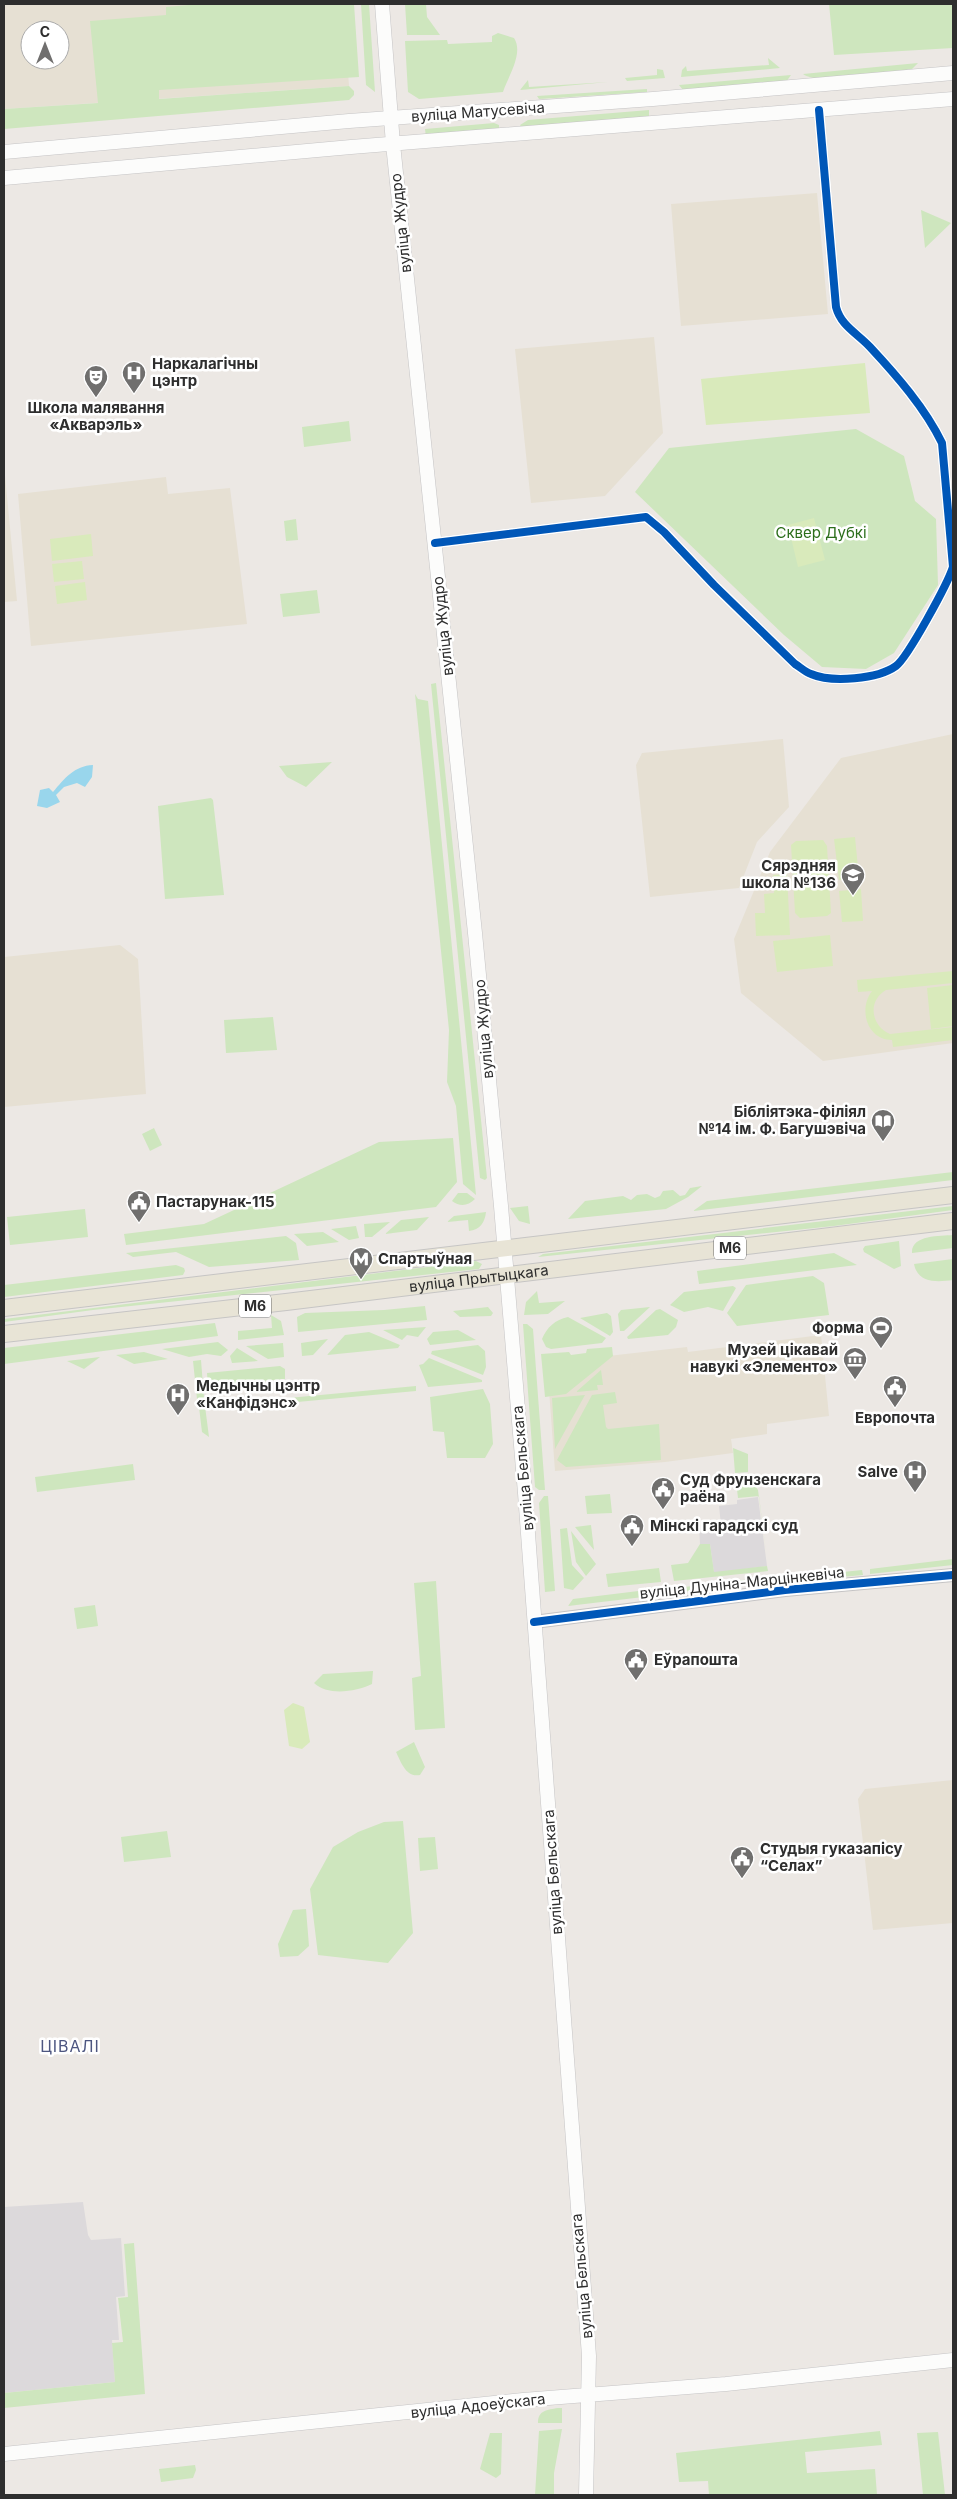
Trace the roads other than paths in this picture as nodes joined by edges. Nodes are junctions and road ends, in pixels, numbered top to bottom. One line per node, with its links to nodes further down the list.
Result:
1 (382, 4): 5 (main road, вуліца Жудро)
2 (953, 72): 5 (main road, вуліца Матусевіча)
3 (953, 99): 4 (main road, вуліца Матусевіча)
4 (819, 110): 6 (main road, вуліца Матусевіча); 9 (street)
5 (391, 118): 6 (main road, вуліца Жудро); 7 (main road, вуліца Матусевіча)
6 (393, 144): 8 (main road, вуліца Матусевіча); 9 (main road, вуліца Жудро)
7 (4, 152)
8 (4, 178)
9 (435, 543): 12 (main road, вуліца Жудро)
10 (953, 1195): 12 (main road, вуліца Прытыцкага / М6)
11 (953, 1221): 13 (main road, вуліца Прытыцкага / М6)
12 (504, 1248): 13 (main road, вуліца Бельскага); 14 (main road, вуліца Прытыцкага / М6)
13 (506, 1276): 15 (main road, вуліца Прытыцкага / М6); 17 (main road, вуліца Бельскага)
14 (4, 1308)
15 (4, 1334)
16 (953, 1575): 17 (street, вуліца Дуніна-Марцінкевіча)
17 (534, 1622): 19 (main road, вуліца Бельскага)
18 (953, 2360): 19 (main road, вуліца Адоеўскага)
19 (589, 2395): 20 (main road, вуліца Адоеўскага); 21 (main road, вуліца Бельскага)
20 (4, 2454)
21 (586, 2495)

